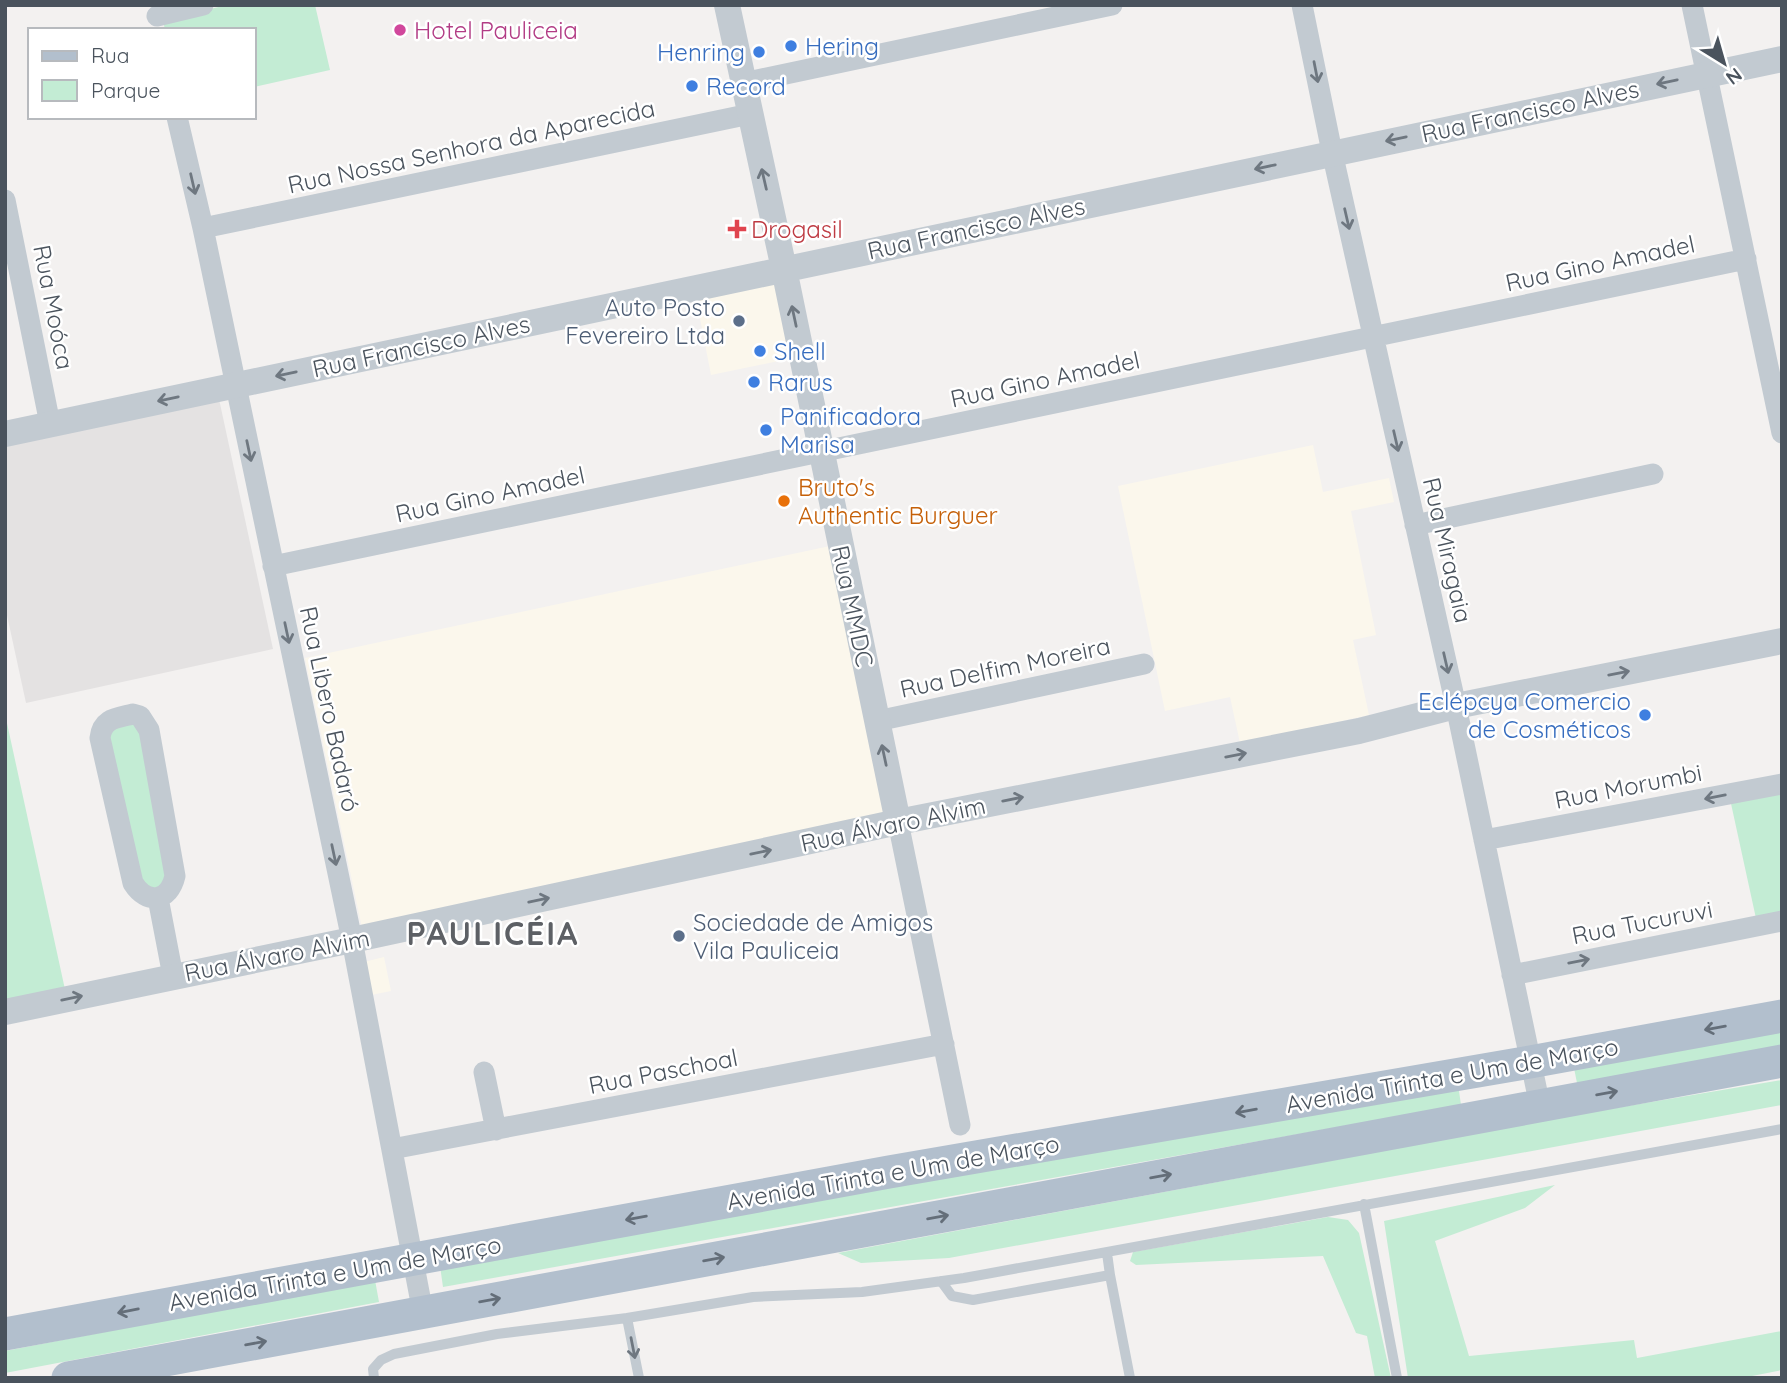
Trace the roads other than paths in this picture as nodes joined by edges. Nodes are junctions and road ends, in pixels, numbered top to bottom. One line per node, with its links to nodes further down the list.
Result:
1 (203, 5): 6 (street)
2 (727, 5): 9 (street, Rua MMDC)
3 (1112, 5): 9 (street)
4 (1303, 5): 12 (street, Rua Miragaia, one-way to 12)
5 (1692, 5): 8 (street)
6 (157, 17)
7 (1782, 59): 8 (street, Rua Francisco Alves)
8 (1709, 74): 12 (street, Rua Francisco Alves, one-way to 12); 15 (street)
9 (743, 83): 10 (street, Rua MMDC)
10 (750, 114): 14 (street, Rua Nossa Senhora da Aparecida); 16 (street, Rua MMDC, one-way to 10)
11 (177, 119): 14 (street, Rua Libero Badaró, one-way to 14)
12 (1332, 152): 16 (street, Rua Francisco Alves, one-way to 16); 17 (street, Rua Miragaia, one-way to 17)
13 (5, 200): 19 (street, Rua Moóca)
14 (203, 228): 18 (street, Rua Libero Badaró)
15 (1746, 259): 17 (street, Rua Gino Amadel); 20 (street)
16 (784, 269): 18 (street, Rua Francisco Alves, one-way to 18); 22 (street, Rua MMDC, one-way to 16)
17 (1373, 337): 22 (street, Rua Gino Amadel); 24 (street, Rua Miragaia, one-way to 24)
18 (235, 385): 19 (street, Rua Francisco Alves, one-way to 19); 25 (street, Rua Libero Badaró, one-way to 25)
19 (50, 424): 21 (street, Rua Francisco Alves)
20 (1782, 433)
21 (5, 434)
22 (822, 452): 25 (street, Rua Gino Amadel); 29 (street, Rua MMDC)
23 (1653, 474): 24 (street)
24 (1415, 524): 28 (street, Rua Miragaia, one-way to 28)
25 (273, 566): 35 (street, Rua Libero Badaró, one-way to 35)
26 (1782, 641): 28 (street, Rua Álvaro Alvim, one-way to 26)
27 (1144, 664): 29 (street, Rua Delfim Moreira)
28 (1456, 706): 31 (street, Rua Álvaro Alvim, one-way to 28); 32 (street, Rua Miragaia)
29 (877, 721): 31 (street, Rua MMDC, one-way to 29)
30 (1782, 784): 32 (street, Rua Morumbi, one-way to 32)
31 (898, 822): 35 (street, Rua Álvaro Alvim, one-way to 31); 40 (street, Rua MMDC)
32 (1484, 840): 36 (street, Rua Miragaia)
33 (158, 898): 33 (street); 37 (street)
34 (1782, 921): 36 (street, Rua Tucuruvi, one-way to 34)
35 (352, 940): 37 (street, Rua Álvaro Alvim); 48 (street, Rua Libero Badaró)
36 (1512, 975): 42 (street, Rua Miragaia)
37 (173, 976): 38 (street, Rua Álvaro Alvim, one-way to 37)
38 (5, 1012)
39 (1782, 1016): 42 (main road, Avenida Trinta e Um de Março, one-way to 42)
40 (944, 1044): 45 (street, Rua MMDC); 47 (street, Rua Paschoal)
41 (1782, 1061): 44 (main road, Avenida Trinta e Um de Março, one-way to 41)
42 (1530, 1062): 44 (street, Rua Miragaia); 51 (main road, Avenida Trinta e Um de Março, one-way to 51)
43 (484, 1072): 47 (street)
44 (1540, 1106): 54 (main road, Avenida Trinta e Um de Março, one-way to 44)
45 (960, 1125)
46 (1782, 1129): 49 (lane)
47 (496, 1130): 48 (street, Rua Paschoal)
48 (392, 1149): 51 (street, Rua Libero Badaró)
49 (1364, 1204): 50 (lane); 61 (lane)
50 (1107, 1253): 52 (lane); 53 (lane)
51 (412, 1258): 54 (street, Rua Libero Badaró); 56 (main road, Avenida Trinta e Um de Março, one-way to 56)
52 (1110, 1275): 53 (lane); 60 (lane)
53 (941, 1281): 55 (lane)
54 (423, 1313): 57 (main road, Avenida Trinta e Um de Março, one-way to 54)
55 (627, 1318): 58 (lane); 59 (lane, one-way to 59)
56 (5, 1334)
57 (68, 1378)
58 (374, 1378)
59 (639, 1378)
60 (1130, 1378)
61 (1397, 1378)

